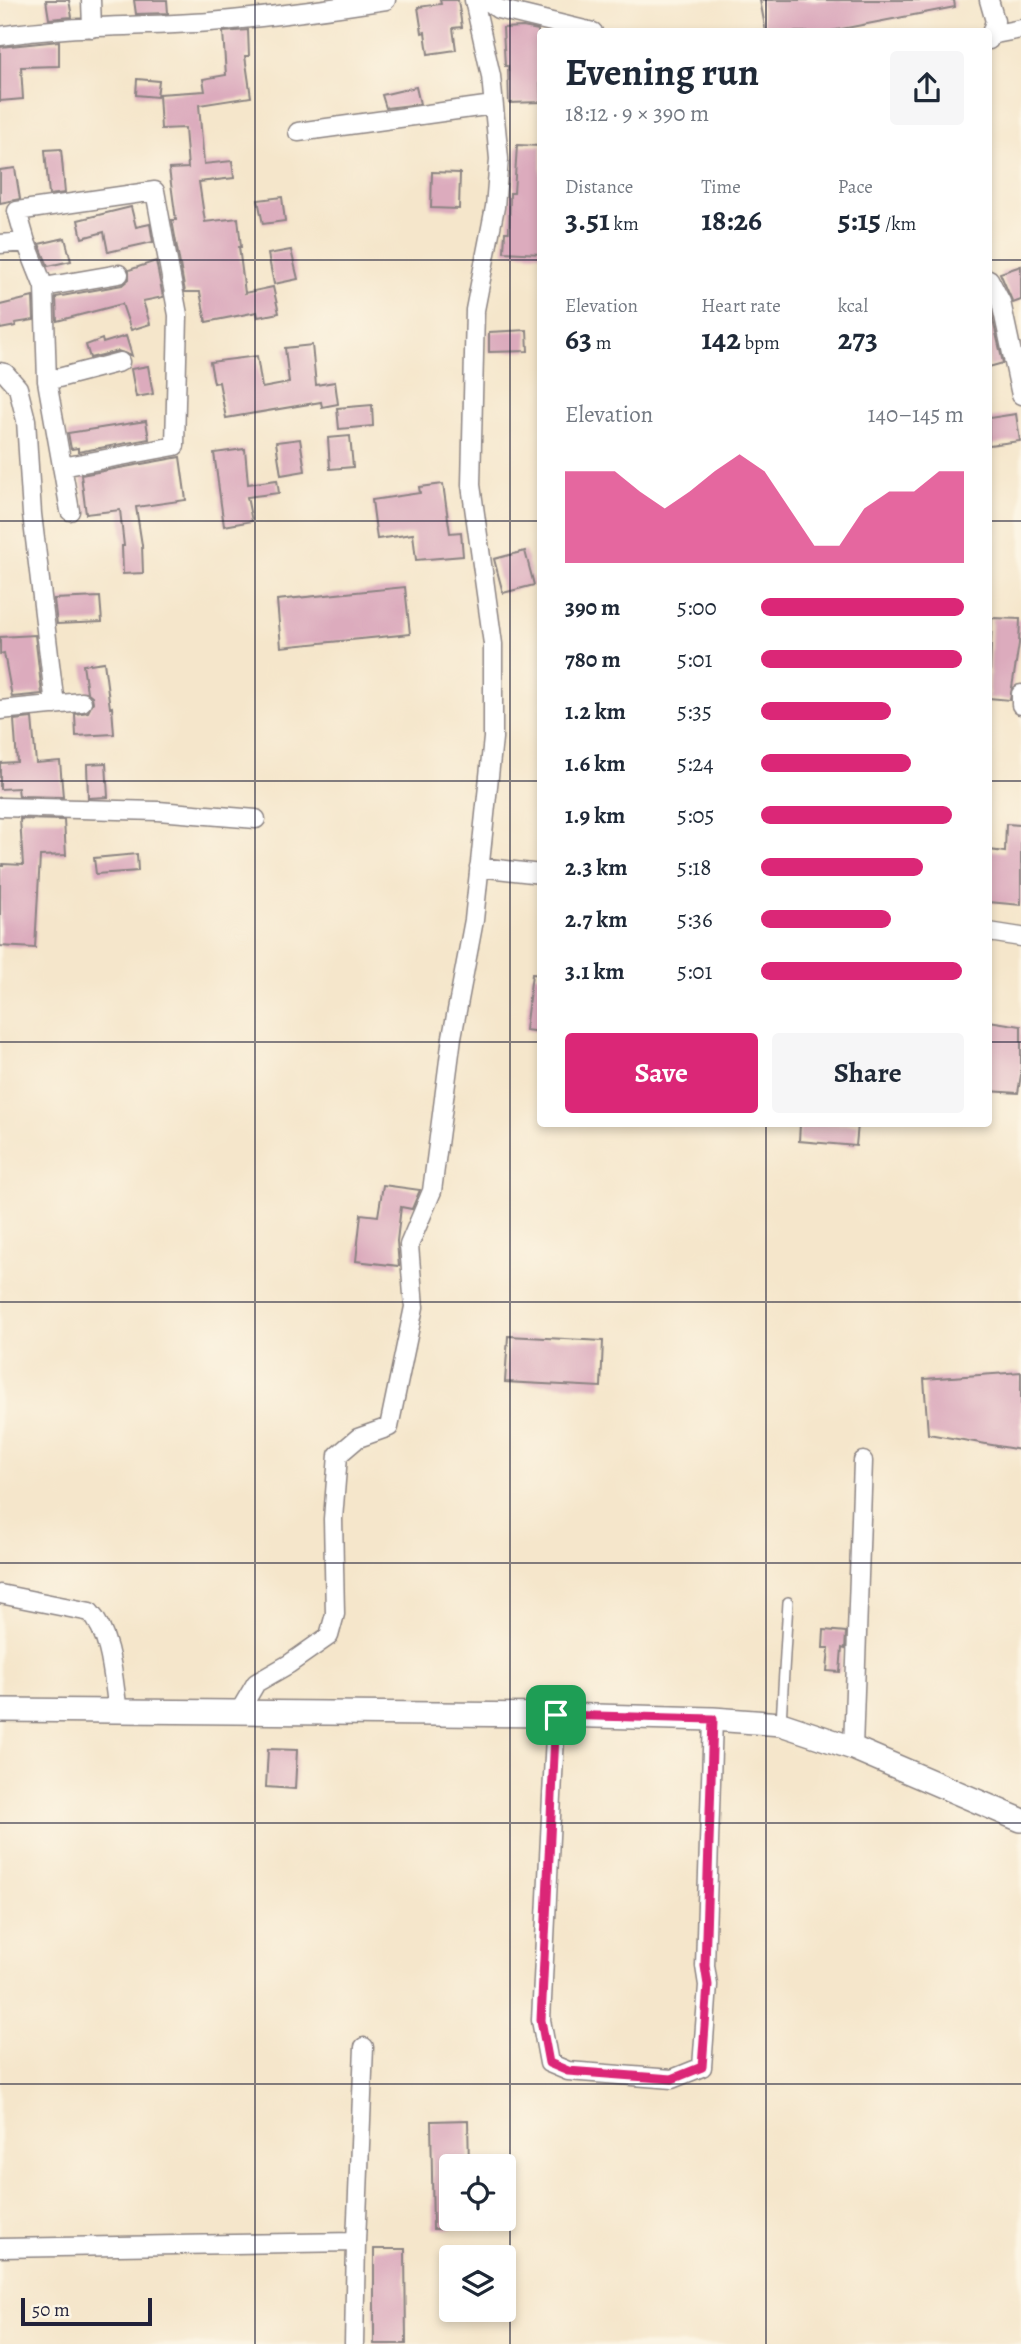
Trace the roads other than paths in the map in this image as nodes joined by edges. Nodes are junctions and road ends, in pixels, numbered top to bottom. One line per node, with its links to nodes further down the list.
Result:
1 (91, 0): 6 (street)
2 (386, 0): 6 (street)
3 (474, 0): 12 (street)
4 (486, 0): 7 (street)
5 (989, 0): 9 (street)
6 (92, 28): 10 (street)
7 (570, 28)
8 (1021, 29): 11 (street)
9 (992, 31)
10 (0, 36)
11 (992, 37)
12 (494, 105): 13 (street); 32 (street)
13 (298, 132)
14 (26, 242): 15 (street); 18 (street); 23 (street)
15 (0, 244)
16 (119, 274): 18 (street)
17 (992, 284): 22 (street)
18 (44, 287): 21 (street)
19 (120, 362): 21 (street)
20 (0, 372): 27 (street)
21 (47, 381): 23 (street)
22 (1021, 392)
23 (62, 467): 24 (street)
24 (70, 511)
25 (1021, 694): 28 (street)
26 (82, 702): 27 (street)
27 (55, 705): 29 (street)
28 (1021, 705)
29 (0, 710)
30 (0, 807): 31 (street)
31 (256, 819)
32 (480, 867): 33 (street); 41 (street)
33 (537, 874)
34 (992, 932): 35 (street)
35 (1021, 937)
36 (863, 1461): 45 (street)
37 (0, 1594): 40 (street)
38 (788, 1602): 44 (lane)
39 (0, 1710): 40 (street)
40 (118, 1711): 41 (street)
41 (239, 1712): 42 (street)
42 (556, 1715): 43 (street); 43 (street)
43 (713, 1719): 44 (street)
44 (780, 1724): 45 (street)
45 (853, 1748): 46 (street)
46 (1021, 1820)
47 (365, 2047): 48 (street)
48 (356, 2242): 49 (street); 50 (street)
49 (0, 2248)
50 (354, 2344)

